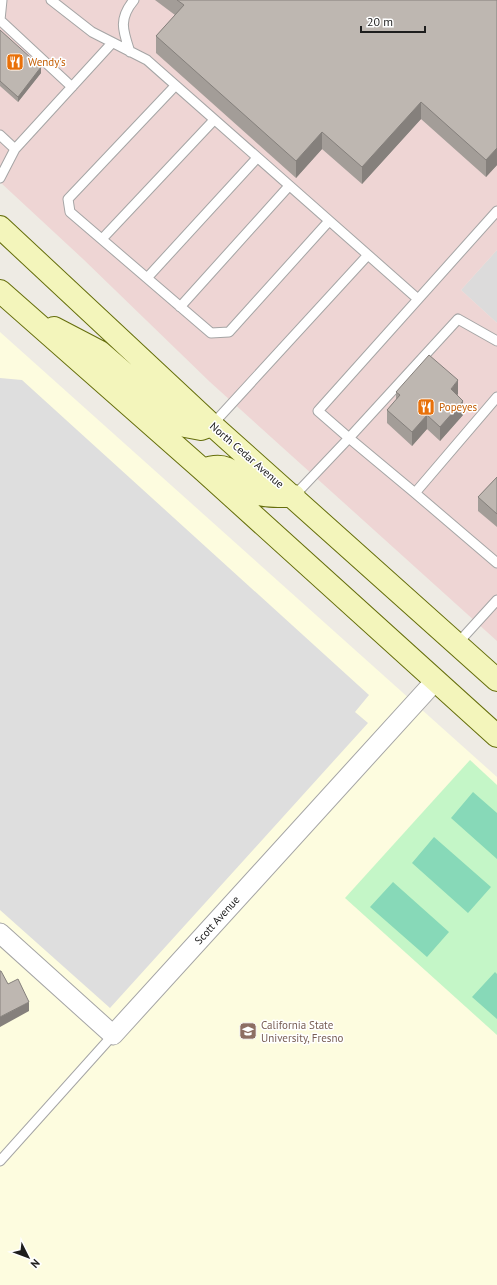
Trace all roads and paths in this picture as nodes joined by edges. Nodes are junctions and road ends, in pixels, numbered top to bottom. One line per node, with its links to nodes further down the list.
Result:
1 (2, 0): 7 (lane)
2 (51, 0): 4 (lane)
3 (134, 0): 5 (lane)
4 (112, 43): 5 (lane); 7 (lane)
5 (130, 52): 6 (lane)
6 (175, 86): 8 (lane); 17 (lane)
7 (72, 87): 10 (lane)
8 (214, 120): 11 (lane); 17 (lane)
9 (0, 135): 10 (lane)
10 (15, 149): 12 (lane)
11 (257, 158): 13 (lane); 19 (lane)
12 (0, 178)
13 (289, 186): 15 (lane); 22 (lane)
14 (497, 211): 21 (lane)
15 (328, 221): 18 (lane); 22 (lane)
16 (0, 228): 26 (main road, North Cedar Avenue)
17 (102, 240): 19 (lane)
18 (367, 256): 21 (lane); 26 (lane)
19 (147, 278): 22 (lane)
20 (0, 290): 23 (main road)
21 (418, 299): 27 (lane)
22 (180, 307)
23 (23, 312): 26 (main road); 28 (main road)
24 (497, 341): 27 (lane)
25 (497, 397): 29 (lane)
26 (212, 425): 30 (main road, North Cedar Avenue)
27 (349, 438): 29 (lane); 30 (lane)
28 (203, 470): 30 (main road); 34 (main road)
29 (415, 493): 31 (lane)
30 (294, 496): 33 (main road, North Cedar Avenue)
31 (497, 563)
32 (497, 600): 33 (lane)
33 (457, 644): 35 (main road, North Cedar Avenue)
34 (436, 680): 36 (main road); 38 (street, Scott Avenue)
35 (497, 680)
36 (497, 736)
37 (0, 933): 38 (street)
38 (113, 1035): 39 (lane, Scott Avenue)
39 (0, 1161)

